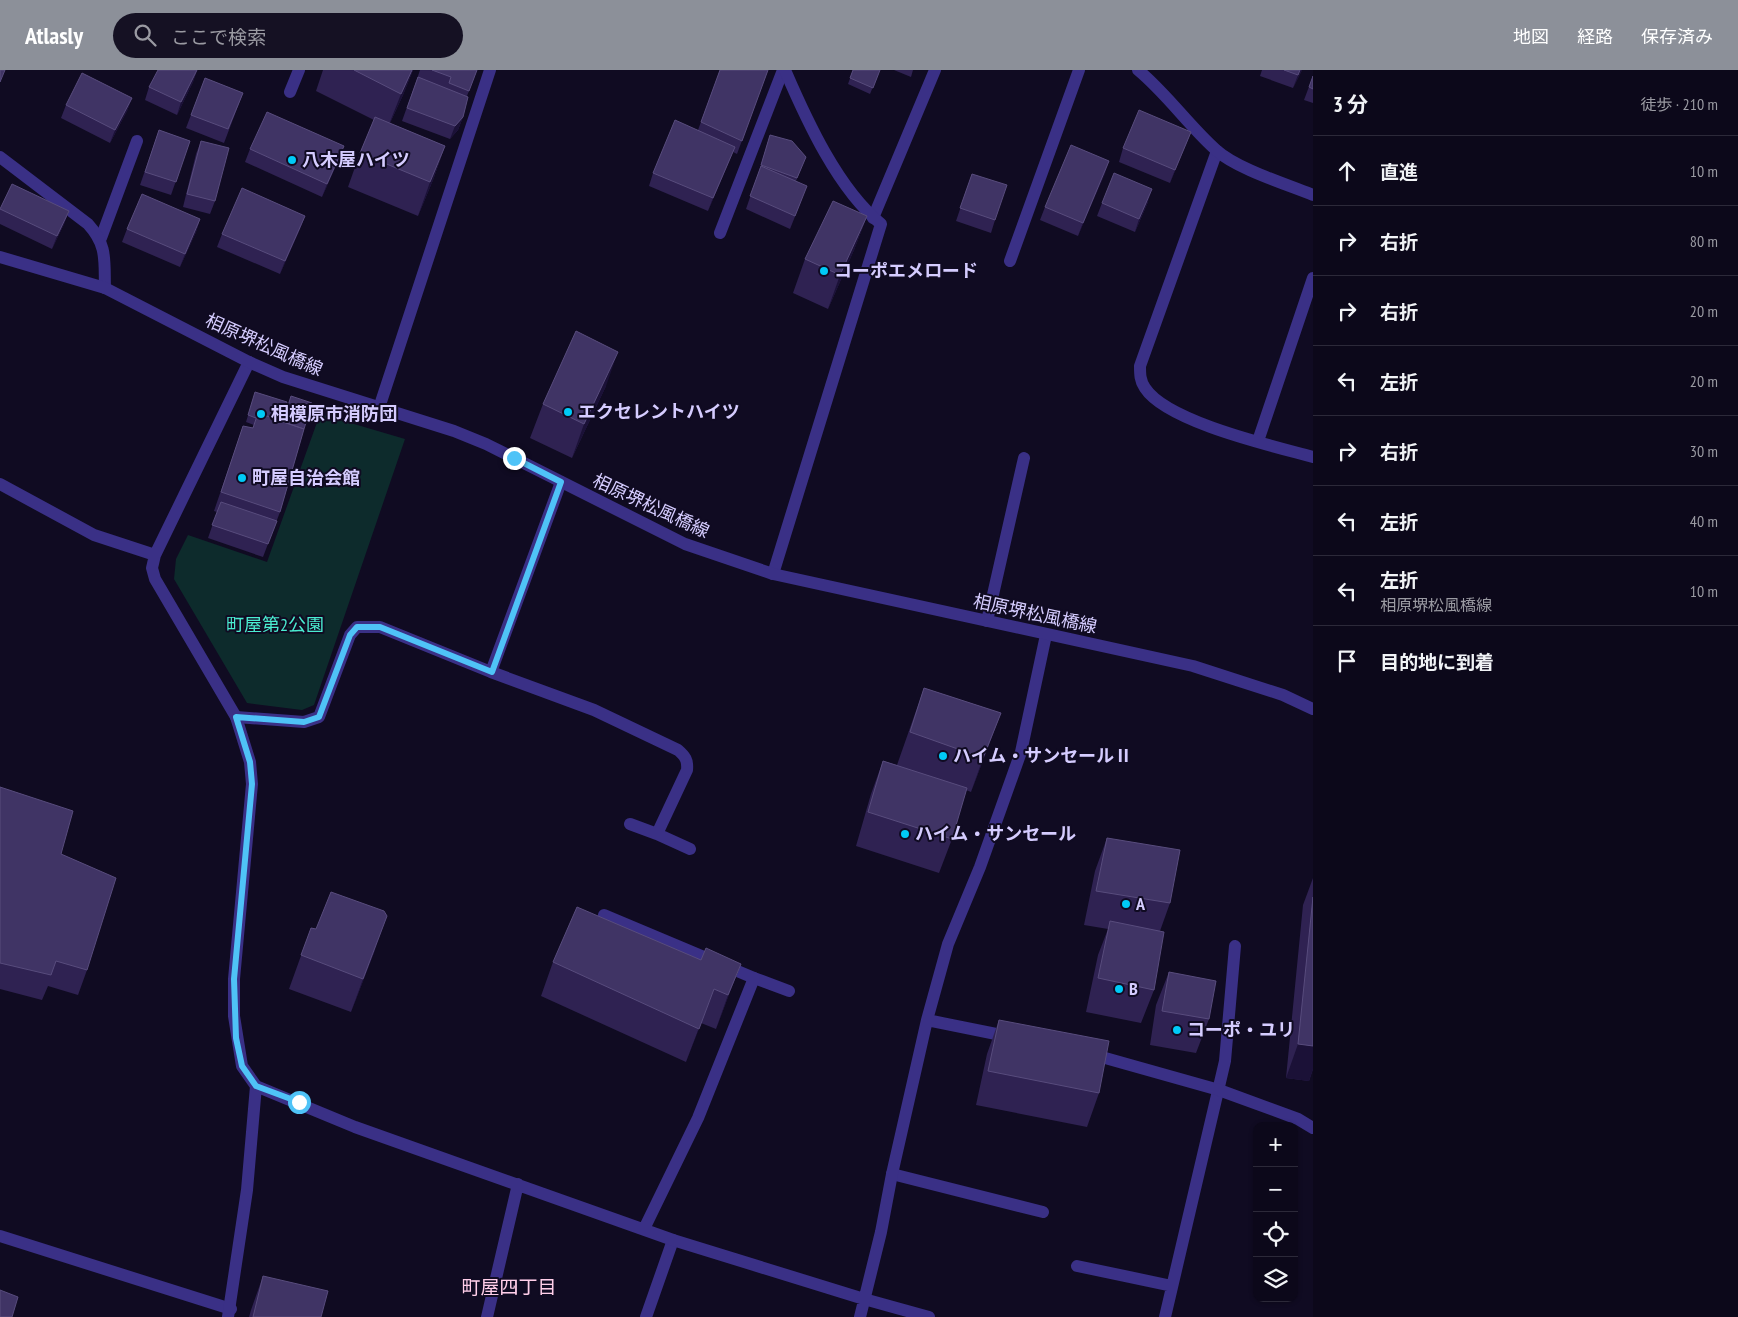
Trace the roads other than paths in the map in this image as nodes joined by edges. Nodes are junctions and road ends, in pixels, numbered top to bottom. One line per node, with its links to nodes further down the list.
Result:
1 (300, 70): 7 (street)
2 (490, 70): 20 (street)
3 (784, 70): 12 (street); 13 (street)
4 (935, 70): 12 (street)
5 (1079, 70): 16 (street)
6 (1138, 70): 9 (street)
7 (290, 92)
8 (137, 141): 14 (street)
9 (1217, 151): 11 (street); 21 (street)
10 (0, 157): 14 (street)
11 (1313, 195)
12 (873, 218): 27 (street)
13 (720, 233)
14 (101, 238): 18 (street)
15 (0, 257): 18 (street, 相原堺松風橋線)
16 (1010, 261)
17 (1313, 278): 21 (street)
18 (105, 288): 19 (street, 相原堺松風橋線)
19 (249, 362): 20 (street, 相原堺松風橋線); 26 (street)
20 (378, 408): 24 (street, 相原堺松風橋線)
21 (1258, 441): 22 (street)
22 (1313, 457)
23 (1024, 458): 28 (street)
24 (561, 482): 27 (street, 相原堺松風橋線); 30 (street)
25 (0, 484): 26 (street)
26 (155, 555): 32 (street)
27 (773, 574): 28 (street, 相原堺松風橋線)
28 (987, 621): 29 (street, 相原堺松風橋線)
29 (1046, 635): 31 (street, 相原堺松風橋線); 40 (street)
30 (492, 672): 32 (street); 34 (street)
31 (1313, 710)
32 (236, 717): 43 (street)
33 (630, 824): 34 (street)
34 (657, 834): 35 (street)
35 (690, 849)
36 (604, 915): 38 (street)
37 (1235, 946): 44 (street)
38 (754, 978): 39 (street); 49 (street)
39 (789, 991)
40 (927, 1020): 41 (street); 46 (street)
41 (1024, 1040)
42 (1082, 1052): 44 (street)
43 (256, 1086): 47 (street); 55 (street)
44 (1219, 1090): 45 (street); 53 (street)
45 (1313, 1128)
46 (892, 1174): 48 (street); 54 (street)
47 (518, 1184): 49 (street); 56 (street)
48 (1042, 1212)
49 (644, 1229): 51 (street)
50 (0, 1236): 55 (street)
51 (673, 1240): 54 (street); 57 (street)
52 (1077, 1266): 53 (street)
53 (1172, 1286): 60 (street)
54 (864, 1299): 58 (street); 59 (street)
55 (230, 1313)
56 (487, 1317)
57 (646, 1317)
58 (860, 1317)
59 (929, 1317)
60 (1165, 1317)

